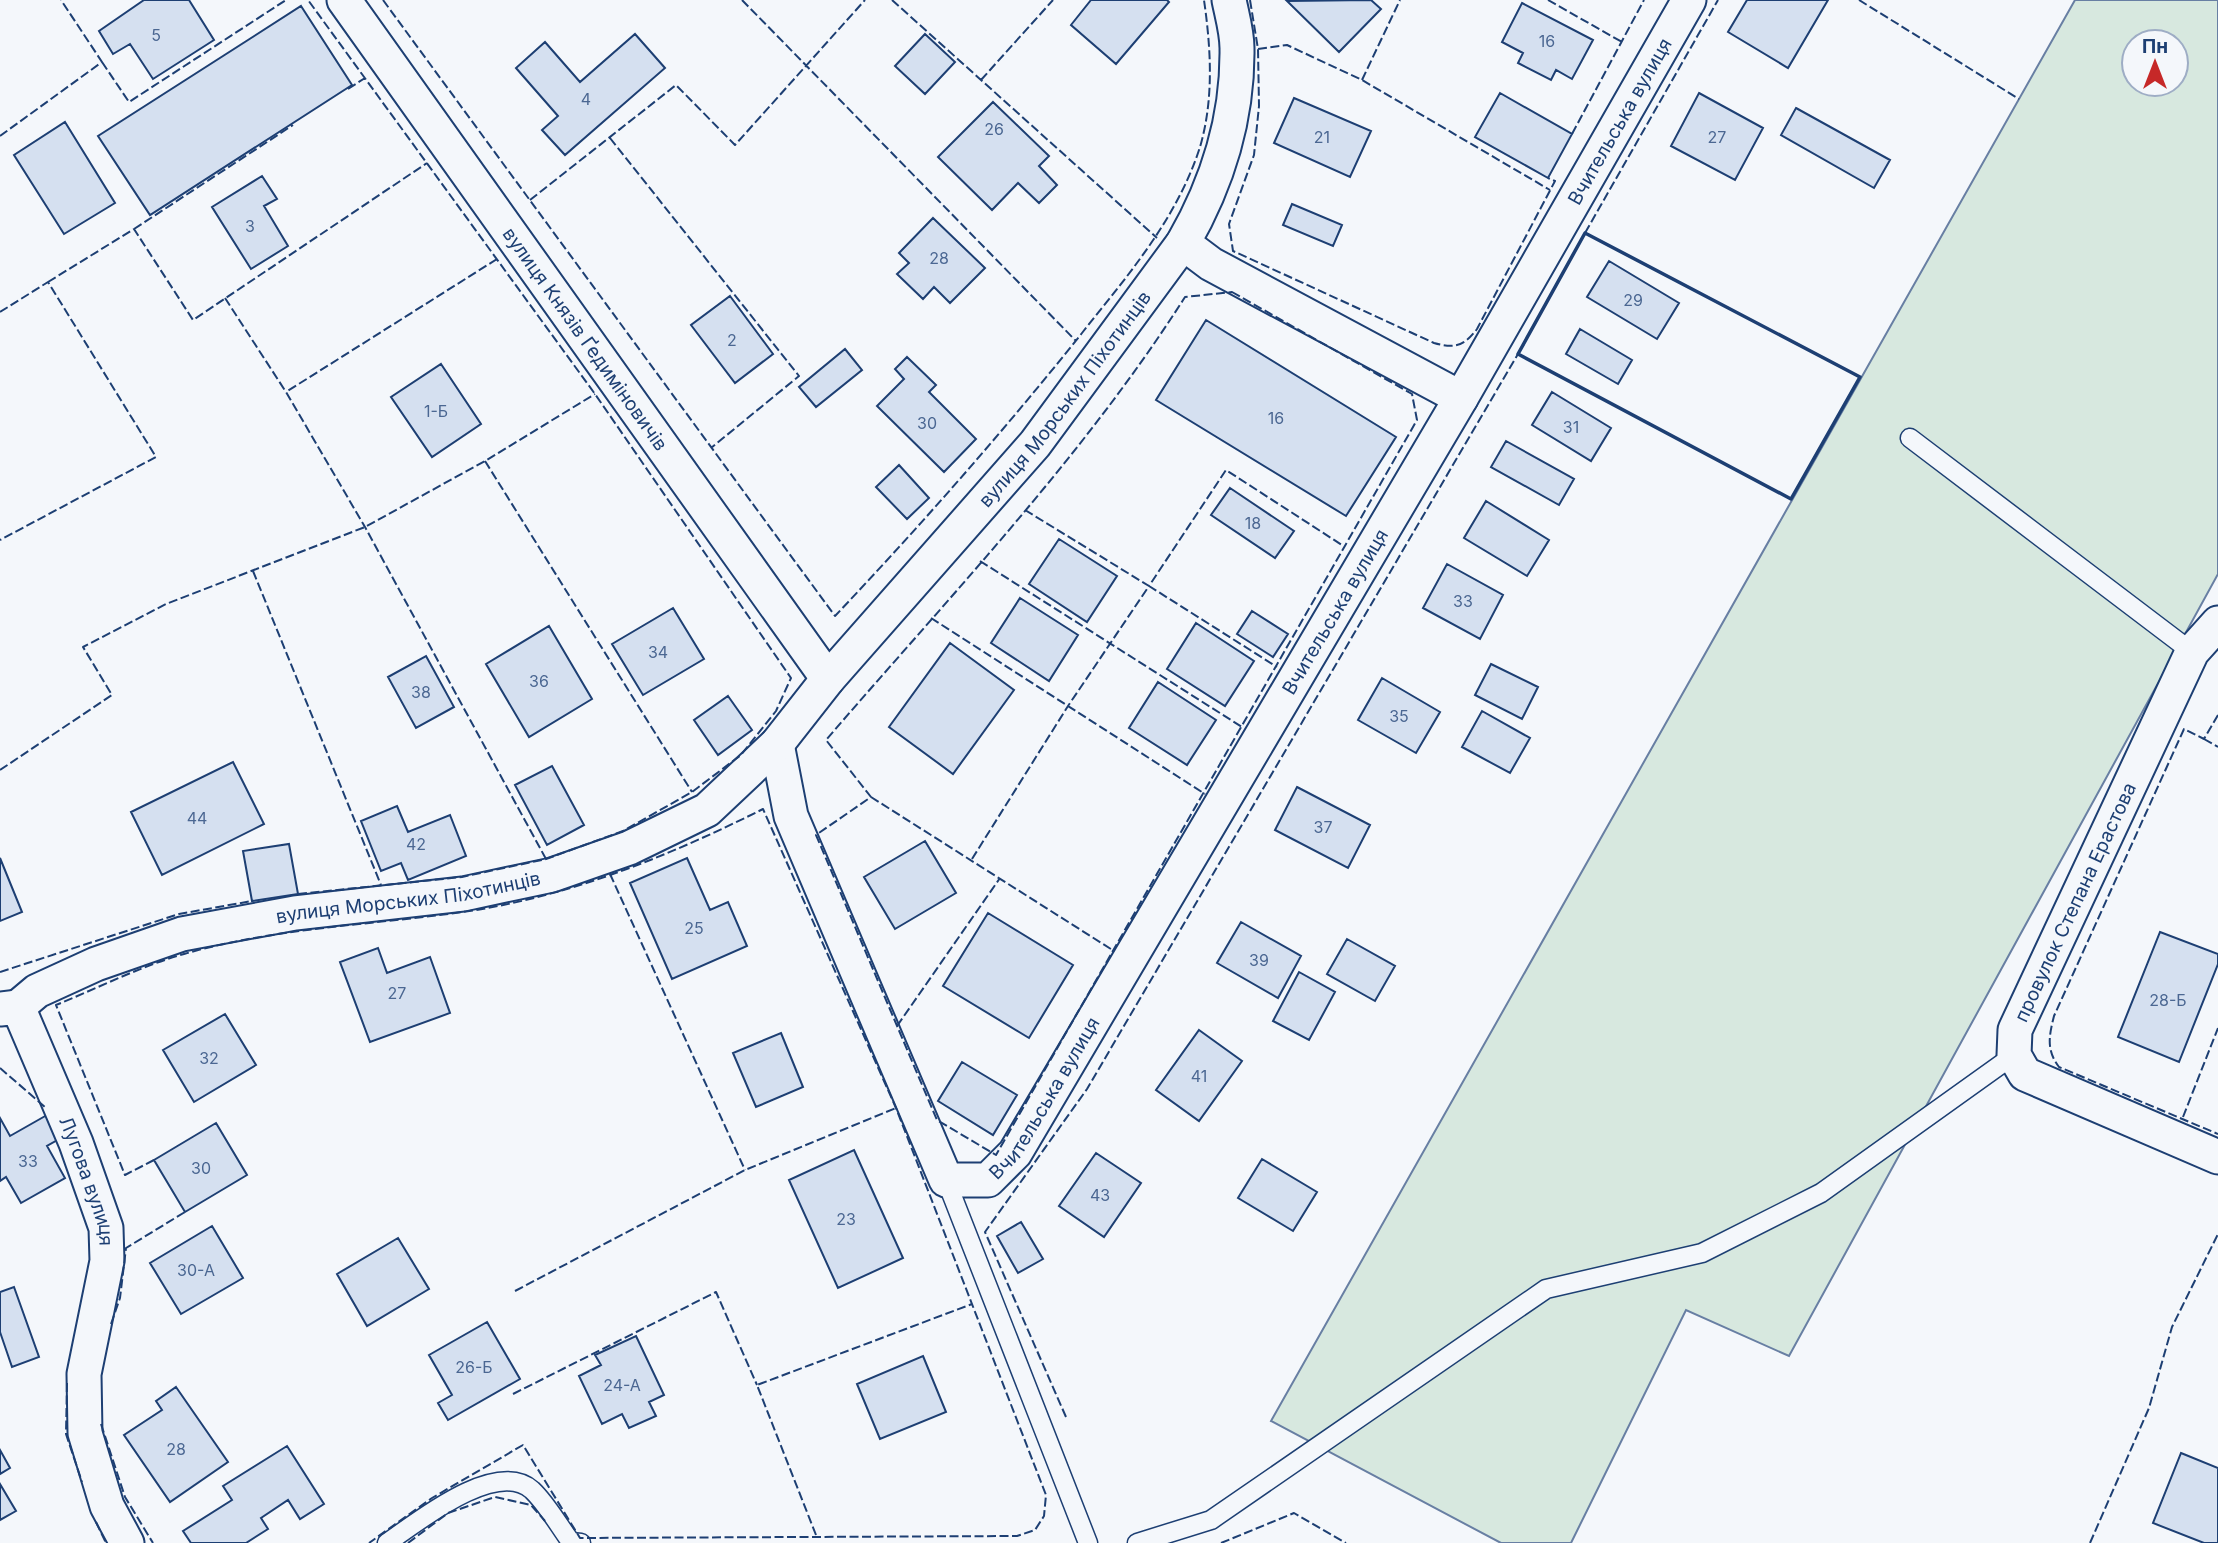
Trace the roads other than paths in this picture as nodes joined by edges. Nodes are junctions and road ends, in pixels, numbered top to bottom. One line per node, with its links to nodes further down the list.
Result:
1 (344, 0): 9 (street, вулиця Князів Ґедиміновичів)
2 (1229, 0): 4 (street, вулиця Морських Піхотинців)
3 (1689, 0): 5 (street, Вчительська вулиця)
4 (1183, 243): 5 (street); 9 (street, вулиця Морських Піхотинців)
5 (1461, 398): 14 (street, Вчительська вулиця)
6 (1910, 438): 8 (lane)
7 (2218, 623): 8 (street, провулок Степана Ерастова)
8 (2192, 652): 12 (street, провулок Степана Ерастова)
9 (828, 679): 10 (street, вулиця Морських Піхотинців)
10 (777, 744): 11 (street, вулиця Морських Піхотинців); 14 (street)
11 (9, 1008): 15 (street, Лугова вулиця)
12 (2014, 1055): 13 (street); 19 (lane)
13 (2218, 1157)
14 (946, 1180): 18 (lane)
15 (127, 1543)
16 (387, 1543): 17 (lane)
17 (581, 1543)
18 (1088, 1543)
19 (1137, 1543)

